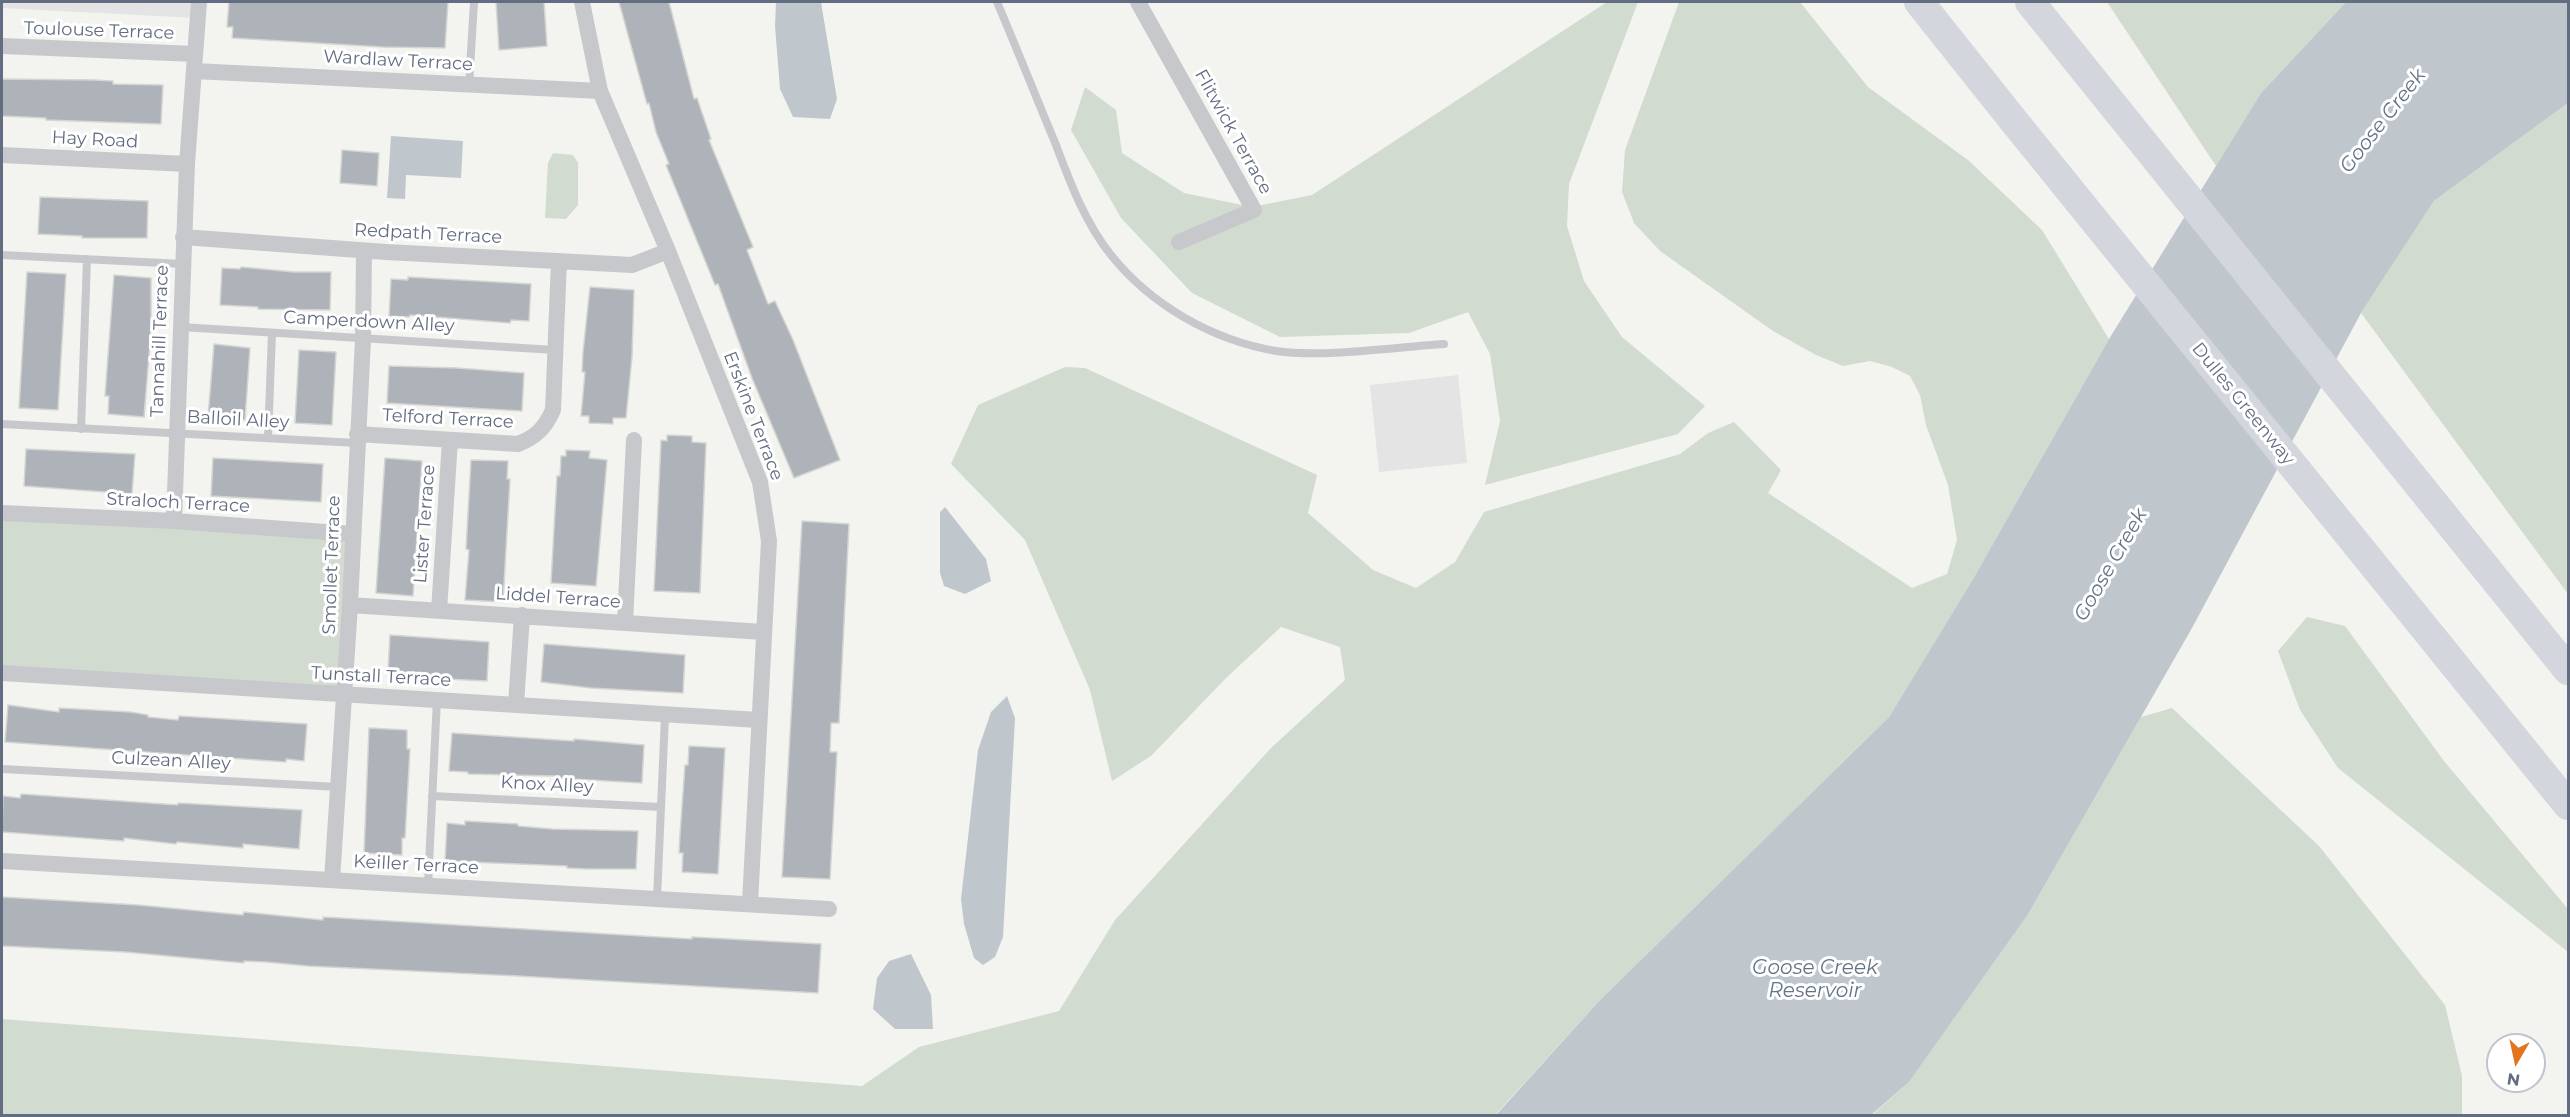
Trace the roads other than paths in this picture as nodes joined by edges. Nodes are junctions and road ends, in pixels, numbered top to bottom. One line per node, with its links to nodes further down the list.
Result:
1 (198, 2): 9 (street, Tannahill Terrace)
2 (474, 2): 10 (lane)
3 (582, 2): 11 (street, Erskine Terrace)
4 (997, 2): 25 (lane)
5 (1138, 2): 15 (street, Flitwick Terrace)
6 (1919, 2): 52 (highway, Dulles Greenway)
7 (2030, 2): 42 (highway)
8 (2, 46): 9 (street, Toulouse Terrace)
9 (194, 62): 10 (street, Wardlaw Terrace); 13 (street, Tannahill Terrace)
10 (469, 85): 11 (street, Wardlaw Terrace)
11 (600, 91): 17 (street, Erskine Terrace)
12 (2, 155): 13 (street, Hay Road)
13 (187, 164): 14 (street, Tannahill Terrace)
14 (183, 237): 16 (street, Redpath Terrace); 21 (street, Tannahill Terrace)
15 (1179, 242)
16 (364, 251): 20 (street, Redpath Terrace); 24 (street, Smollet Terrace)
17 (668, 251): 20 (street, Redpath Terrace); 41 (street, Erskine Terrace)
18 (2, 255): 19 (lane)
19 (87, 259): 21 (lane); 28 (lane)
20 (559, 261): 26 (street, Telford Terrace)
21 (183, 264): 22 (street, Tannahill Terrace)
22 (180, 327): 23 (lane, Camperdown Alley); 29 (street, Tannahill Terrace)
23 (272, 333): 24 (lane, Camperdown Alley); 30 (lane)
24 (363, 339): 26 (lane, Camperdown Alley); 31 (street, Smollet Terrace)
25 (1444, 344)
26 (555, 350): 32 (street, Telford Terrace)
27 (2, 424): 28 (lane, Balloil Alley)
28 (81, 429): 29 (lane, Balloil Alley)
29 (177, 434): 30 (lane, Balloil Alley); 35 (street, Tannahill Terrace)
30 (268, 438): 31 (lane, Balloil Alley)
31 (357, 439): 32 (street, Telford Terrace); 36 (street, Smollet Terrace)
32 (450, 440): 38 (street, Lister Terrace)
33 (634, 440): 40 (street)
34 (2, 513): 35 (street, Straloch Terrace)
35 (174, 521): 36 (street, Straloch Terrace)
36 (353, 534): 37 (street, Smollet Terrace)
37 (350, 605): 38 (street, Liddel Terrace); 44 (street, Smollet Terrace)
38 (440, 611): 39 (street, Liddel Terrace)
39 (522, 615): 40 (street, Liddel Terrace); 46 (street)
40 (625, 622): 41 (street, Liddel Terrace)
41 (763, 632): 48 (street, Erskine Terrace)
42 (2568, 670)
43 (2, 673): 44 (street, Tunstall Terrace)
44 (345, 694): 45 (street, Tunstall Terrace); 50 (street, Smollet Terrace)
45 (437, 699): 46 (street, Tunstall Terrace); 51 (lane)
46 (516, 705): 47 (street, Tunstall Terrace)
47 (665, 716): 48 (street, Tunstall Terrace); 53 (lane)
48 (758, 720): 58 (street, Erskine Terrace)
49 (2, 769): 50 (lane, Culzean Alley)
50 (339, 787): 55 (street, Smollet Terrace)
51 (432, 796): 53 (lane, Knox Alley); 56 (lane)
52 (2568, 805)
53 (661, 807): 57 (lane)
54 (2, 861): 55 (street, Keiller Terrace)
55 (332, 880): 56 (street, Keiller Terrace)
56 (428, 885): 57 (street, Keiller Terrace)
57 (657, 898): 58 (street, Keiller Terrace)
58 (750, 903): 59 (street, Keiller Terrace)
59 (829, 909)

